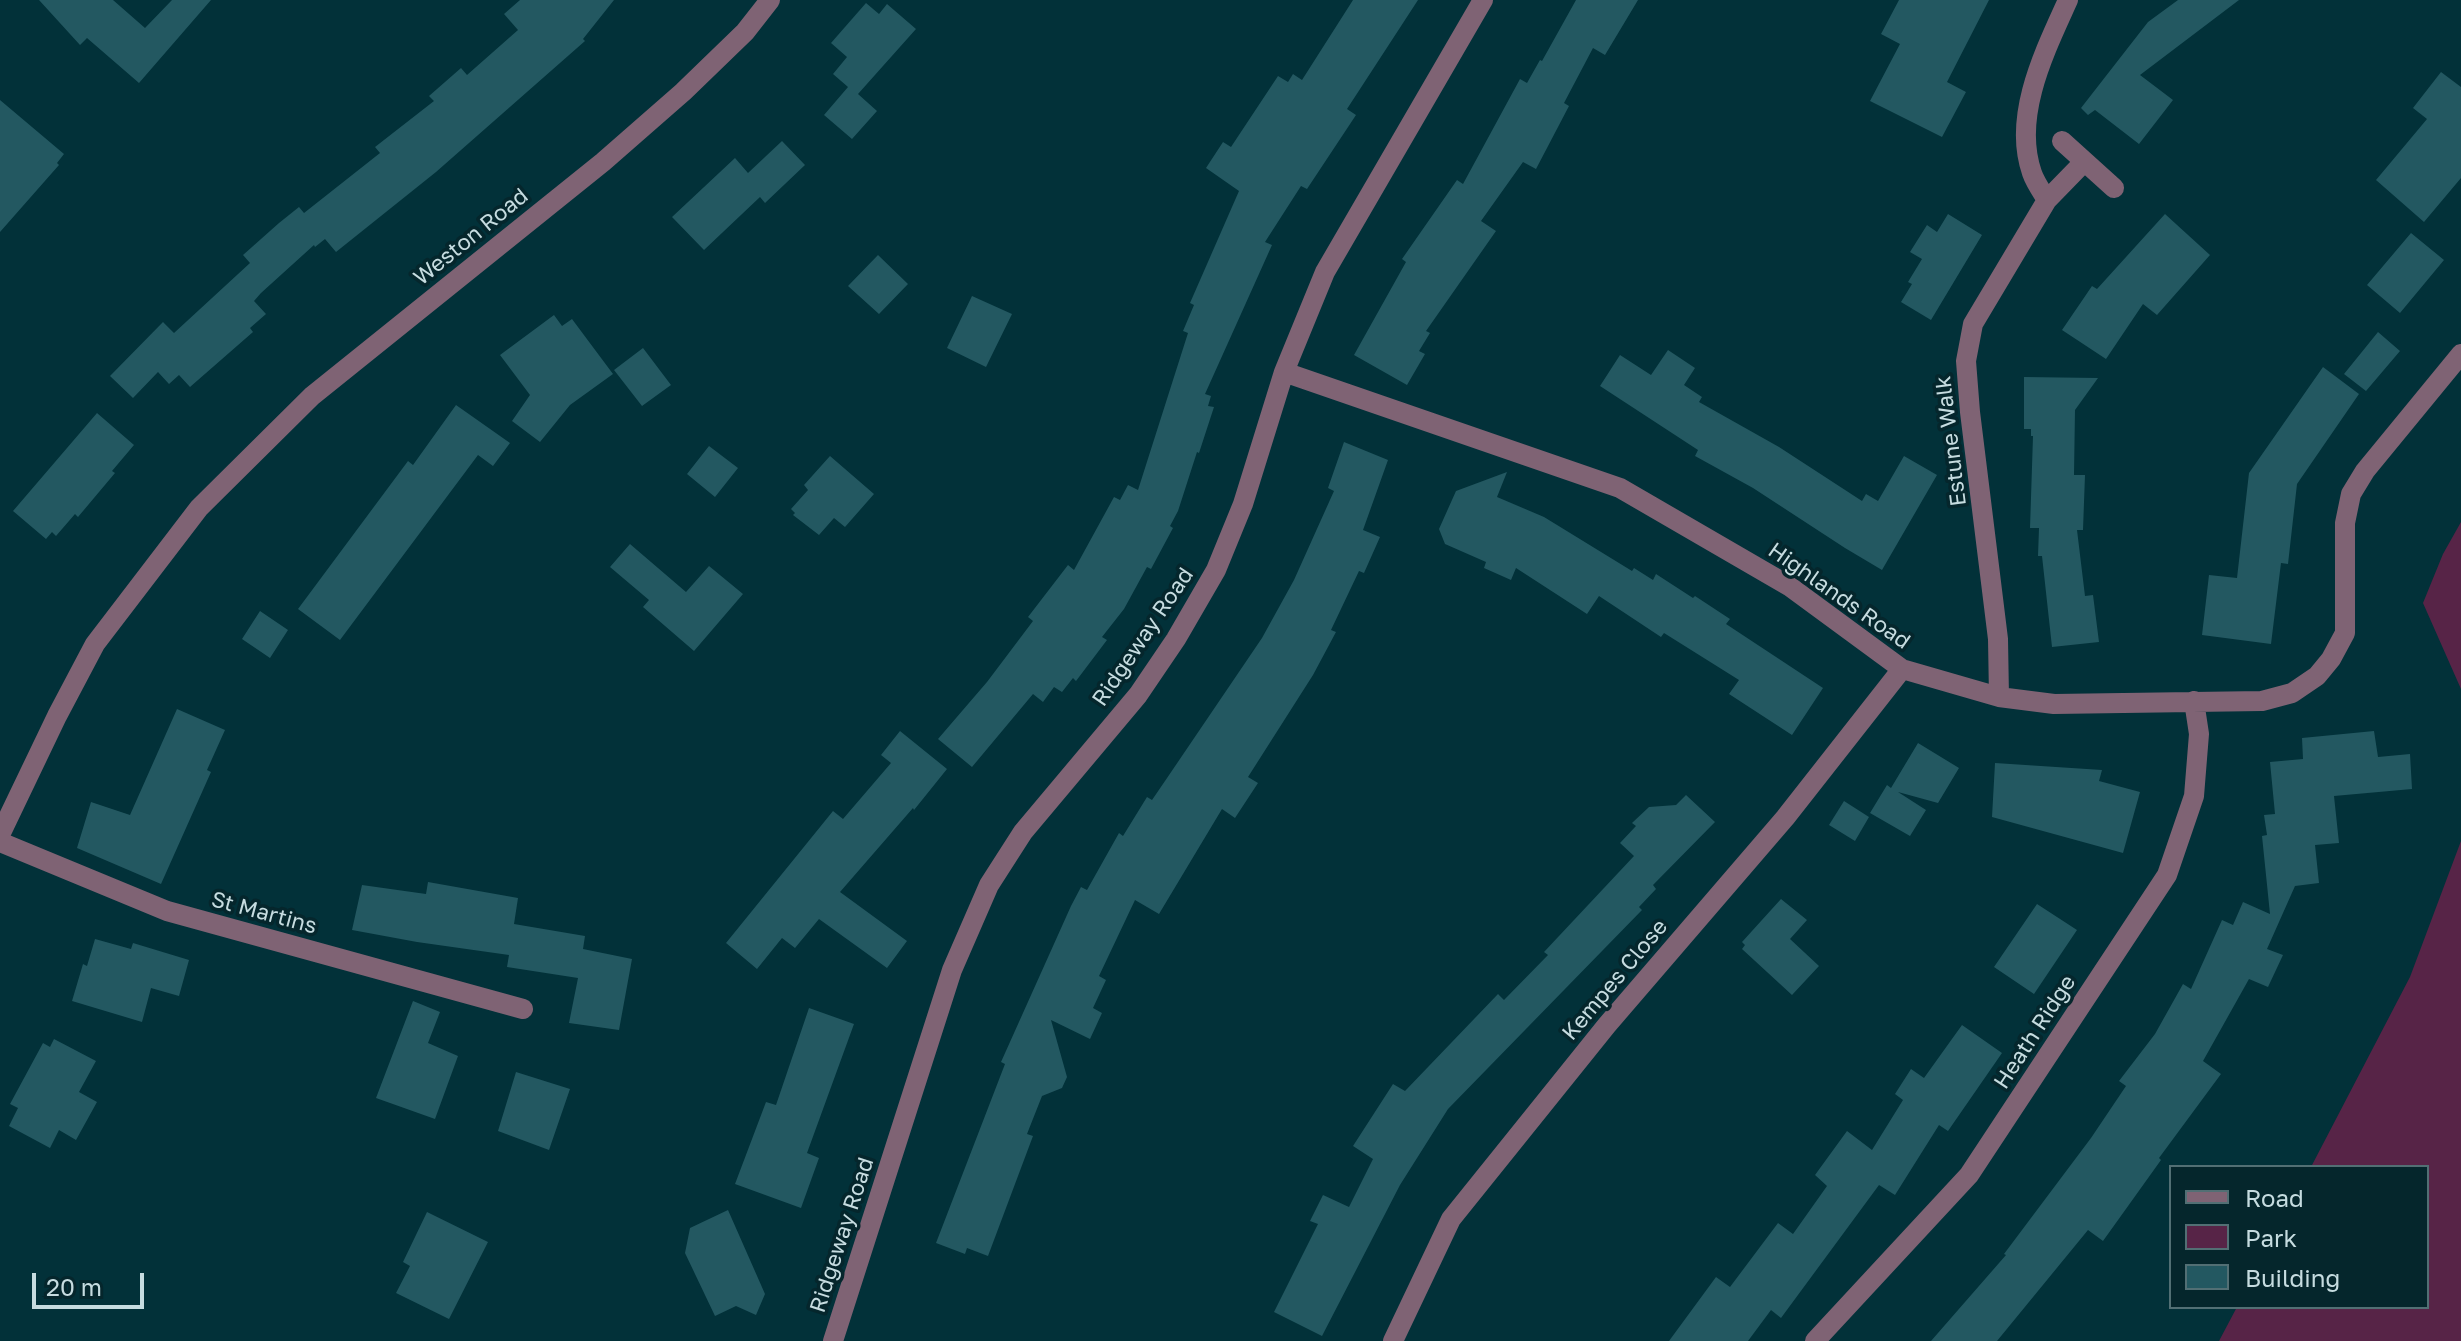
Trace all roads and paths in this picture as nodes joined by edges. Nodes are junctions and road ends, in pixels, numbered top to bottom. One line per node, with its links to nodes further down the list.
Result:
1 (770, 0): 13 (street, Weston Road)
2 (1483, 0): 9 (street, Ridgeway Road)
3 (2068, 0): 7 (street)
4 (2062, 141): 5 (street)
5 (2084, 162): 6 (street); 7 (street, Estune Walk)
6 (2114, 188)
7 (2047, 200): 11 (street, Estune Walk)
8 (2461, 354): 12 (street, Highlands Road)
9 (1284, 372): 10 (street, Highlands Road); 16 (street, Ridgeway Road)
10 (1902, 669): 11 (street, Highlands Road); 17 (street, Kempes Close)
11 (1999, 697): 12 (street, Highlands Road)
12 (2194, 701): 18 (street, Heath Ridge)
13 (0, 835)
14 (0, 842): 15 (street, St Martins)
15 (523, 1009)
16 (833, 1341)
17 (1393, 1341)
18 (1815, 1341)

